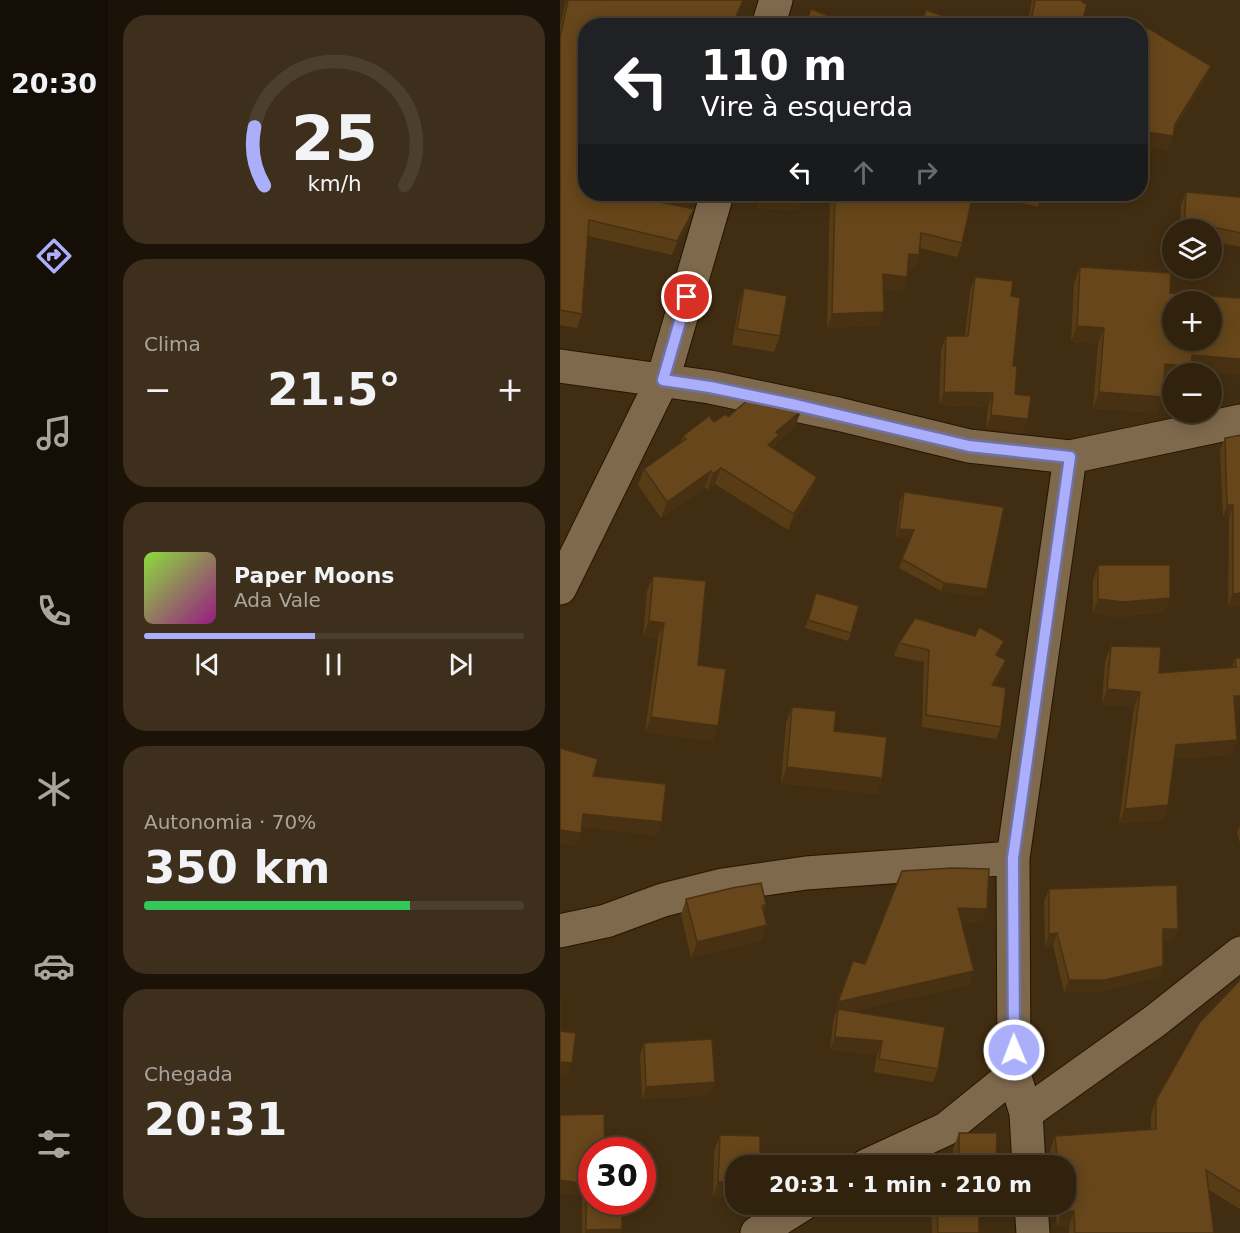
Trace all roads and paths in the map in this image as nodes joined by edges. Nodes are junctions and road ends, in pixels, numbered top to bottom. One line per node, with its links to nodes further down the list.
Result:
1 (776, 0): 2 (street)
2 (770, 18)
3 (715, 201): 5 (street)
4 (560, 366): 5 (street)
5 (663, 380): 7 (street); 8 (street)
6 (1241, 421): 7 (street)
7 (1070, 457): 9 (street)
8 (560, 588)
9 (1013, 858): 10 (street); 12 (street)
10 (560, 931)
11 (1241, 953): 13 (street)
12 (1014, 1074): 13 (street); 14 (street)
13 (1026, 1113): 15 (street)
14 (890, 1155)
15 (1028, 1155)
16 (786, 1215): 18 (street)
17 (1032, 1215): 19 (street)
18 (757, 1233)
19 (1033, 1233)

